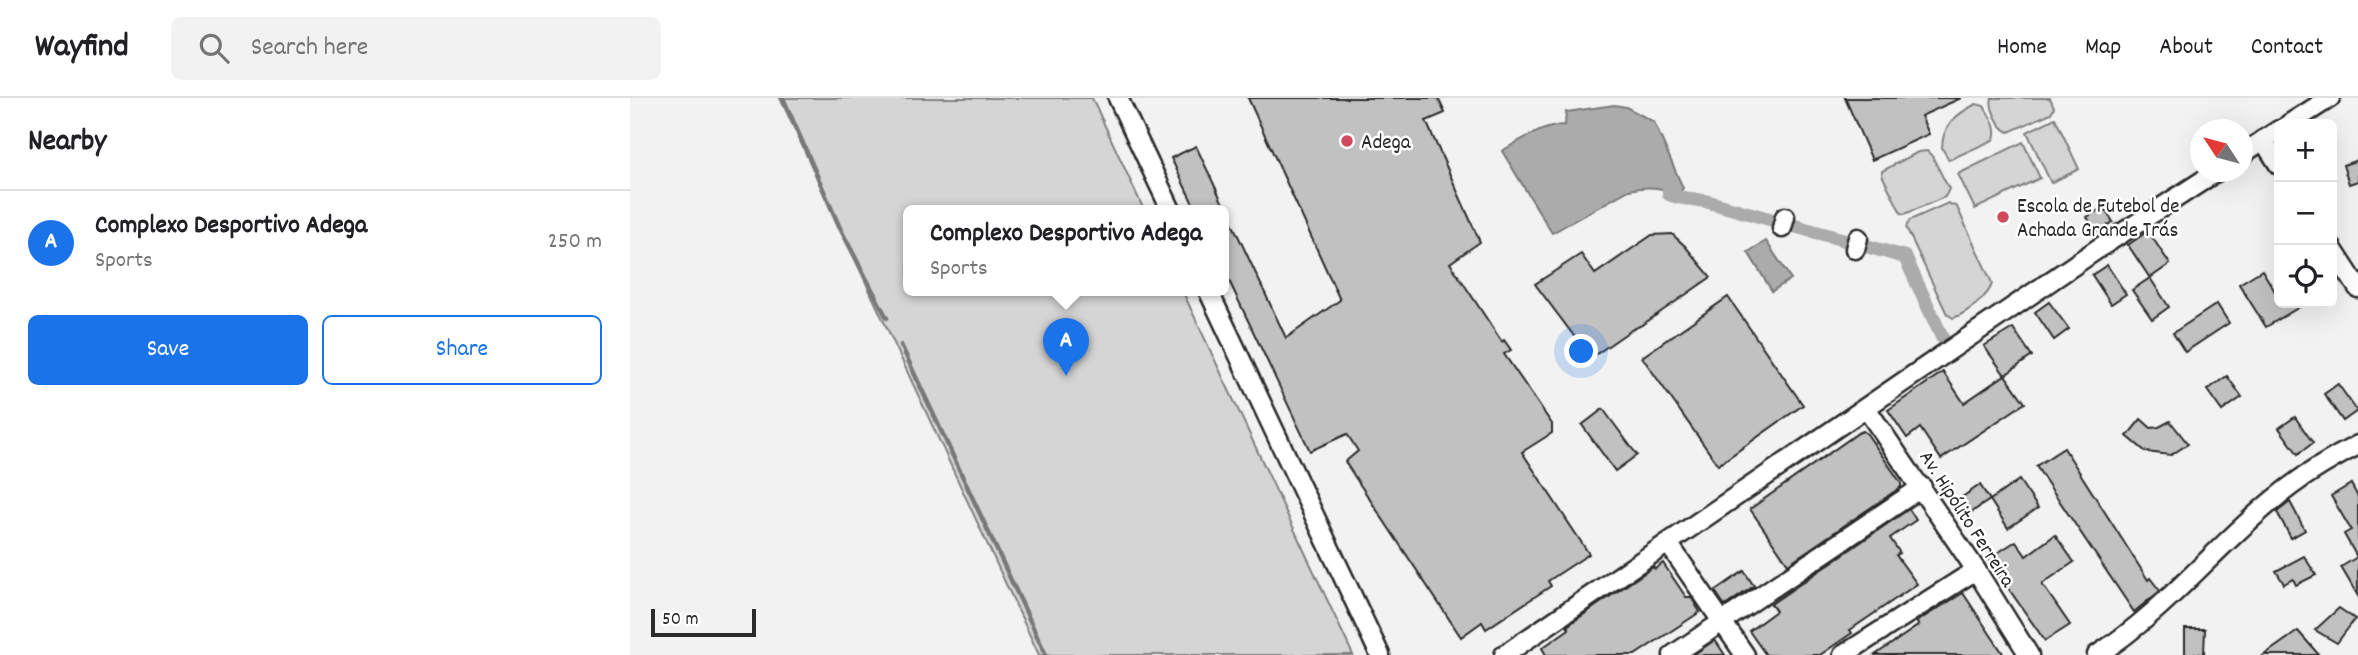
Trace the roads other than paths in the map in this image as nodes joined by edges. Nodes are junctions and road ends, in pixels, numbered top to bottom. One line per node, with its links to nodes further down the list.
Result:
1 (1118, 98): 9 (street)
2 (2330, 98): 3 (street)
3 (2297, 119)
4 (2274, 133): 5 (street)
5 (2263, 140): 6 (street); 7 (street)
6 (2253, 147)
7 (2274, 157)
8 (2201, 182): 13 (street)
9 (1169, 205)
10 (2337, 255): 11 (street)
11 (2358, 288)
12 (1211, 296): 20 (street)
13 (1866, 408): 15 (street, Av. Hipólito Ferreira); 16 (street)
14 (2358, 445): 25 (street)
15 (1922, 487): 17 (street, Av. Hipólito Ferreira); 18 (street)
16 (1668, 543): 18 (street); 21 (street)
17 (1976, 570): 19 (street, Av. Hipólito Ferreira); 24 (street)
18 (1721, 623): 22 (street); 23 (street)
19 (2026, 654)
20 (1380, 655)
21 (1504, 655)
22 (1672, 655)
23 (1745, 655)
24 (1843, 655)
25 (2097, 655)

